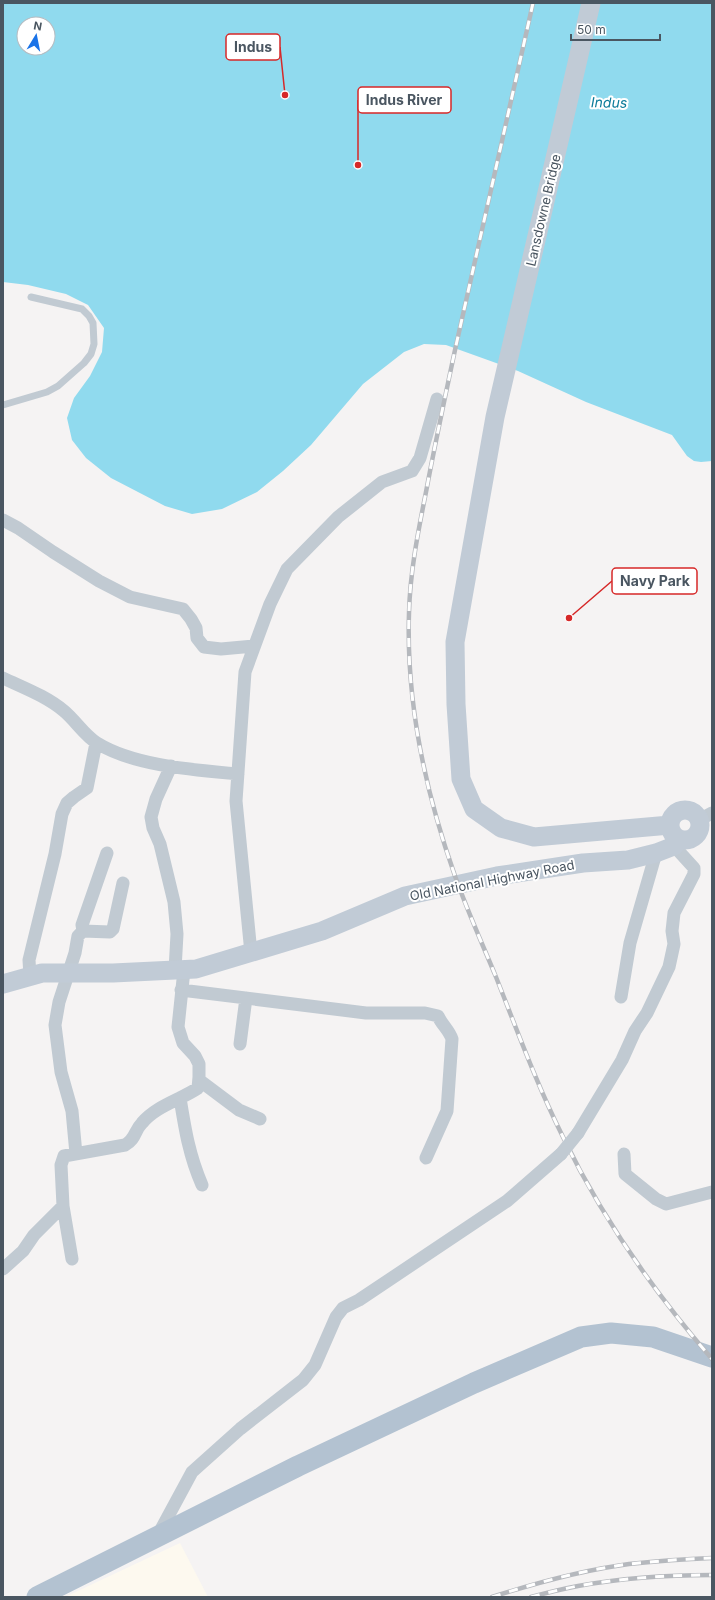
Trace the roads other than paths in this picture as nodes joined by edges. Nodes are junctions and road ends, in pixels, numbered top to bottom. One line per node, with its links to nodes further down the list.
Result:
1 (591, 3): 12 (main road, Lansdowne Bridge)
2 (31, 297): 4 (lane)
3 (437, 399): 6 (street)
4 (3, 405)
5 (3, 520): 6 (street)
6 (254, 646): 10 (street)
7 (3, 678): 8 (street)
8 (96, 743): 9 (street); 20 (street)
9 (171, 766): 10 (street); 18 (street)
10 (238, 774): 17 (street)
11 (705, 817): 12 (main road); 12 (main road)
12 (674, 836): 14 (main road, Old National Highway Road); 39 (street, bridge)
13 (107, 853): 16 (street)
14 (656, 853): 17 (main road, Old National Highway Road); 23 (street)
15 (123, 883): 16 (street)
16 (83, 931): 19 (street)
17 (251, 953): 18 (main road, Old National Highway Road)
18 (179, 970): 19 (main road, Old National Highway Road); 22 (street)
19 (67, 973): 20 (main road, Old National Highway Road); 29 (street)
20 (30, 976): 21 (main road, Old National Highway Road)
21 (3, 984)
22 (181, 990): 24 (street); 26 (street)
23 (621, 997)
24 (246, 998): 25 (street); 31 (street)
25 (240, 1044)
26 (199, 1080): 27 (street); 28 (street)
27 (180, 1098): 29 (street); 32 (street)
28 (260, 1119)
29 (76, 1154): 34 (street)
30 (624, 1154): 33 (street)
31 (426, 1158)
32 (202, 1185)
33 (712, 1192)
34 (63, 1206): 35 (street); 36 (street)
35 (72, 1259)
36 (3, 1269)
37 (712, 1357): 39 (main road)
38 (712, 1367): 41 (main road)
39 (157, 1537): 40 (main road)
40 (37, 1597)
41 (60, 1597)

